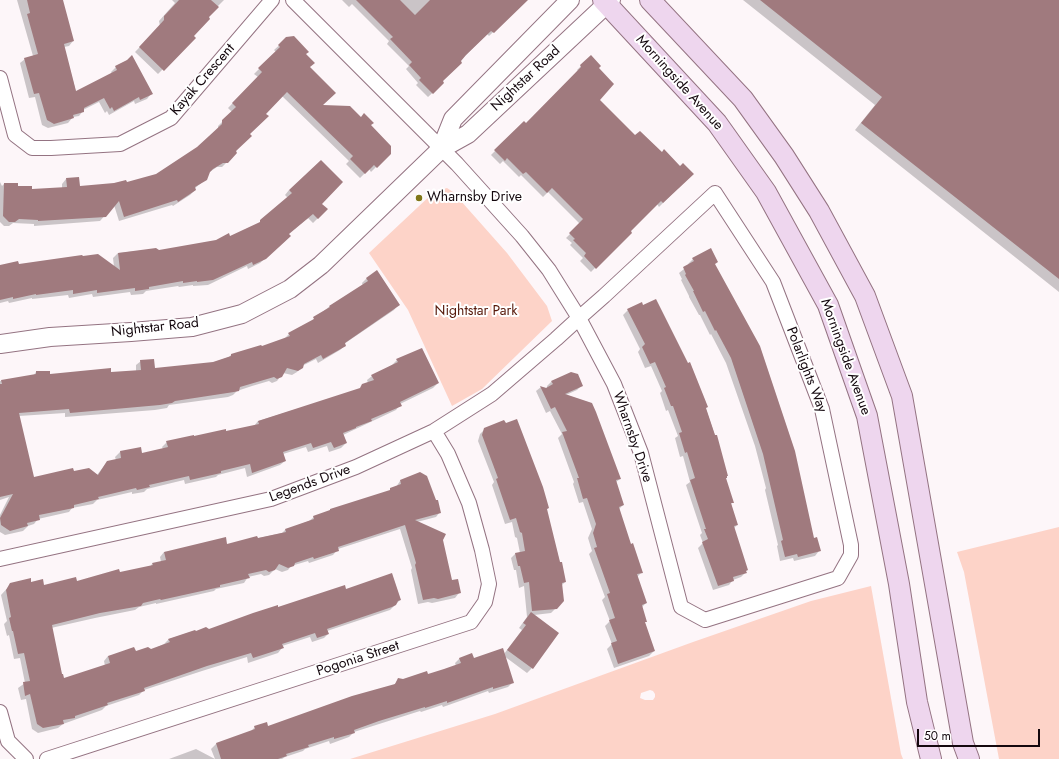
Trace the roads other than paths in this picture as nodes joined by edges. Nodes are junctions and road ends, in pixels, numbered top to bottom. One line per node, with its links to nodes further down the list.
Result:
1 (272, 0): 6 (street, Kayak Crescent)
2 (293, 0): 7 (street, Wharnsby Drive)
3 (570, 0): 7 (street, Nightstar Road)
4 (650, 0): 17 (main road)
5 (607, 1): 7 (street, Nightstar Road); 16 (main road, Morningside Avenue)
6 (0, 78)
7 (441, 149): 8 (street, Wharnsby Drive); 9 (street, Nightstar Road)
8 (579, 318): 10 (street, Legends Drive); 12 (street, Wharnsby Drive); 12 (street, Polarlights Way)
9 (0, 344)
10 (434, 430): 11 (street, Legends Drive); 15 (street, Pogonia Street)
11 (0, 559)
12 (681, 607)
13 (0, 712): 14 (street)
14 (26, 759)
15 (47, 759)
16 (931, 759)
17 (969, 759)

